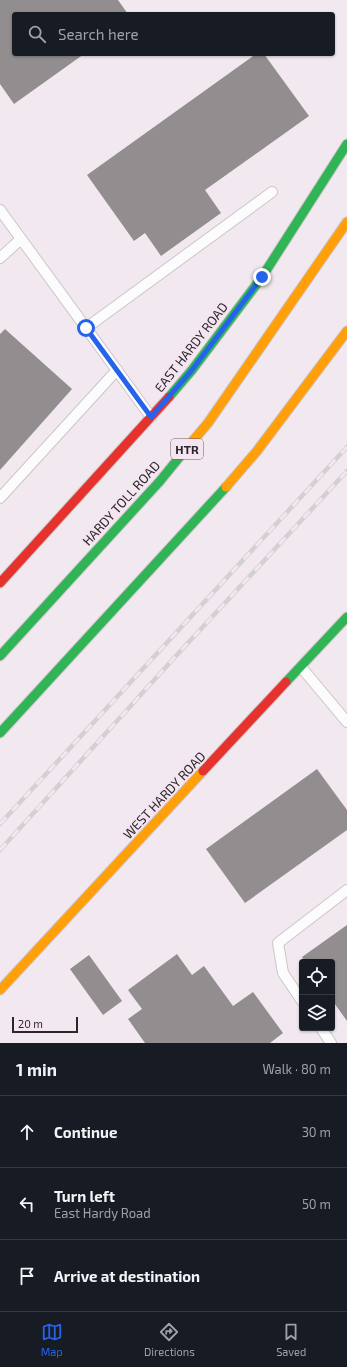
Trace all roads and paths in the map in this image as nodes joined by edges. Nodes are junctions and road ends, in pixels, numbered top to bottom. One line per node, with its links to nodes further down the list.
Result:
1 (347, 144): 10 (main road, EAST HARDY ROAD)
2 (272, 192): 7 (lane)
3 (0, 210): 5 (lane)
4 (347, 222): 14 (main road, HARDY TOLL ROAD / HTR)
5 (21, 239): 6 (lane); 7 (lane)
6 (0, 258)
7 (86, 328): 9 (lane)
8 (347, 331): 17 (main road)
9 (117, 370): 10 (lane); 11 (lane)
10 (151, 417): 12 (main road, EAST HARDY ROAD)
11 (0, 498)
12 (0, 583)
13 (347, 617): 15 (main road, WEST HARDY ROAD)
14 (0, 656)
15 (301, 667): 16 (lane); 19 (main road, WEST HARDY ROAD)
16 (347, 722)
17 (0, 733)
18 (347, 890): 20 (lane)
19 (0, 990)
20 (299, 997)
21 (323, 1031): 22 (lane)
22 (331, 1043)

